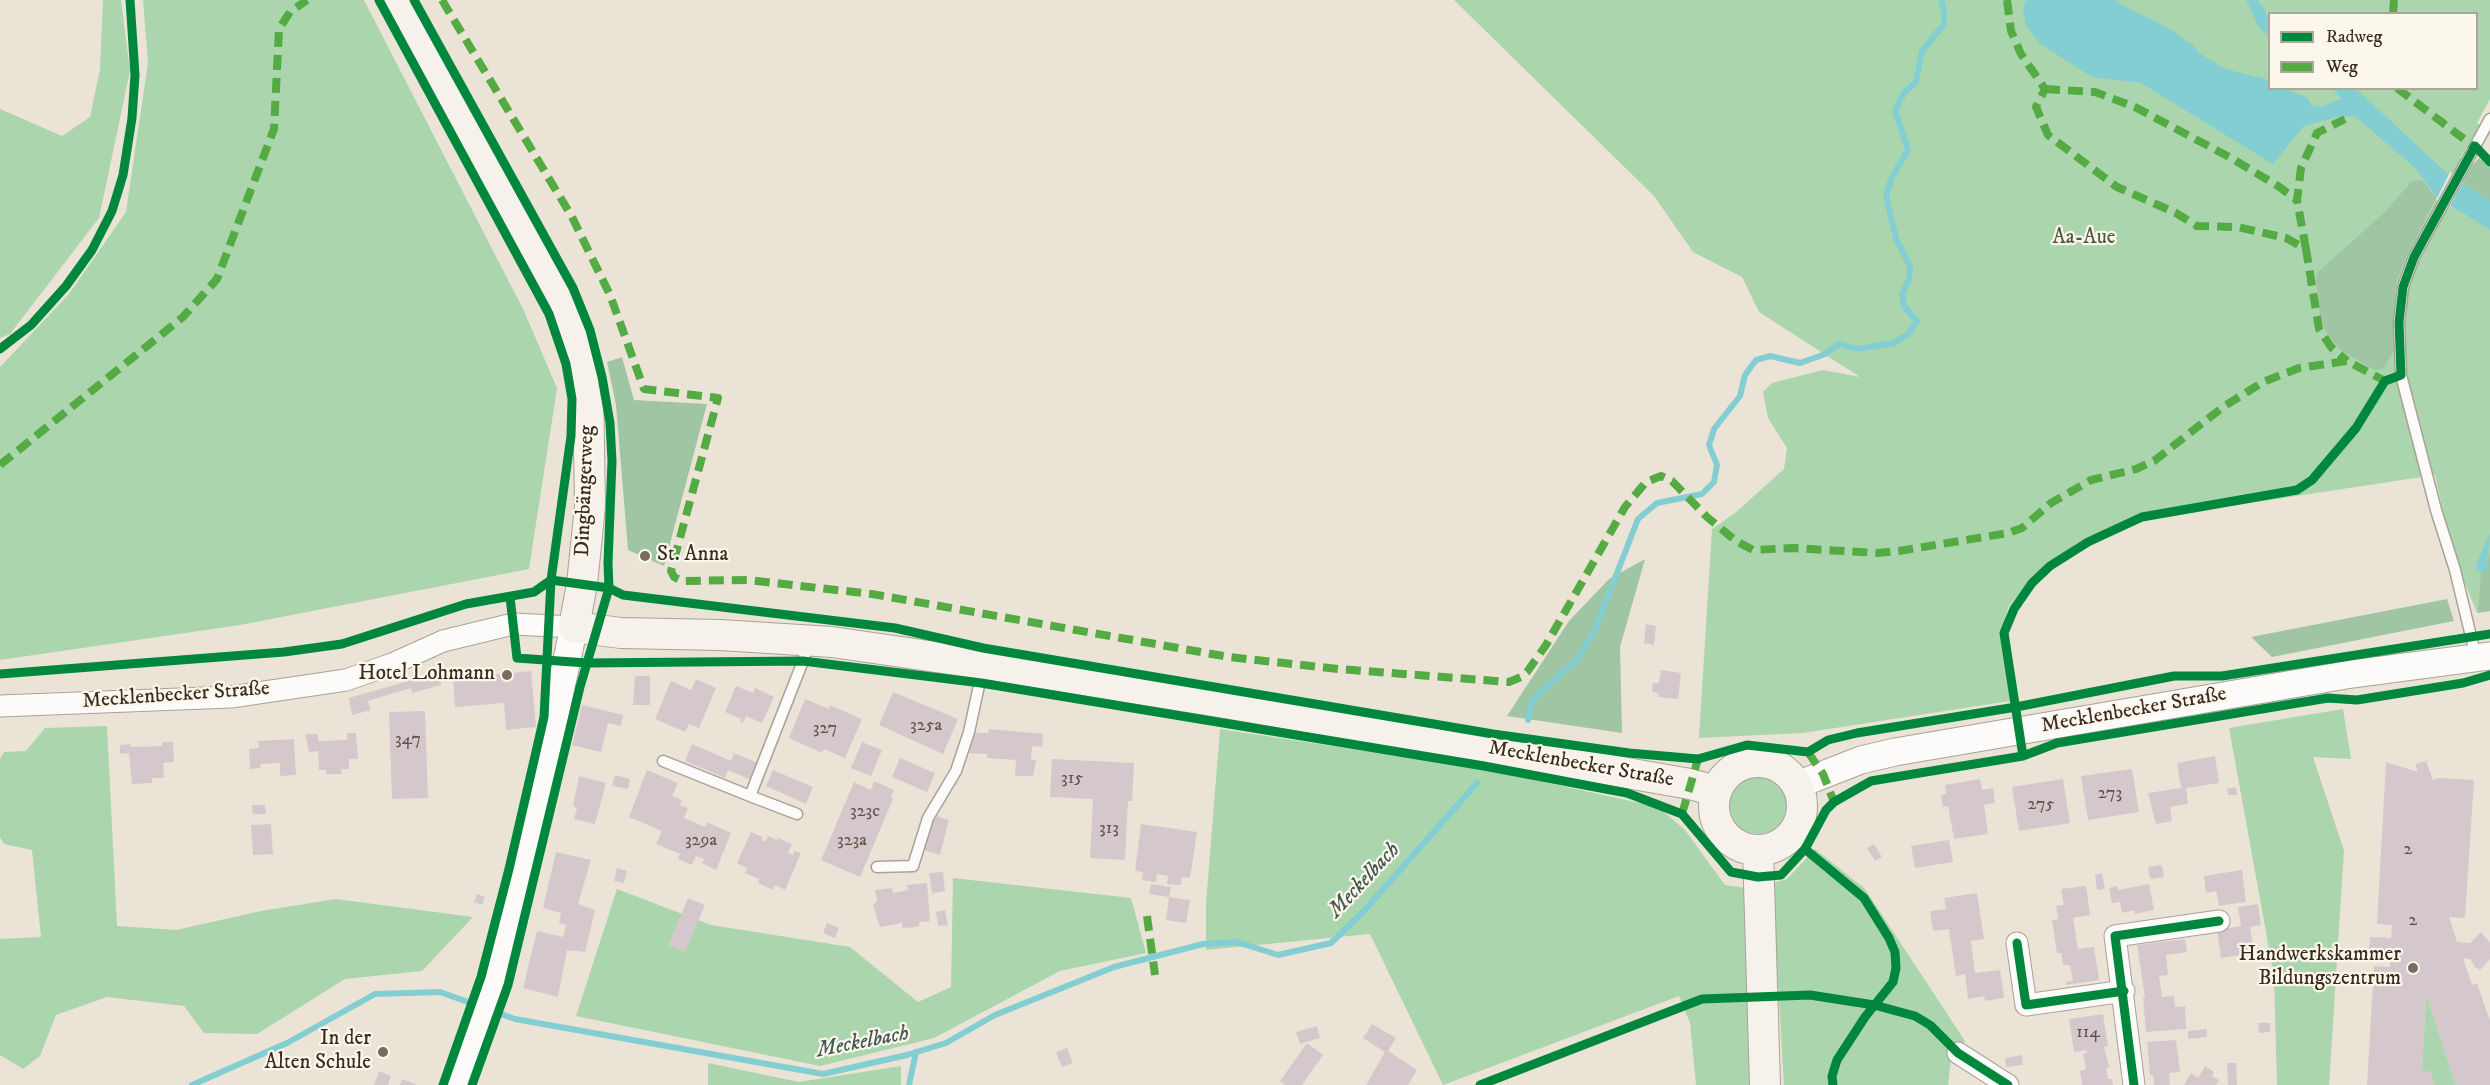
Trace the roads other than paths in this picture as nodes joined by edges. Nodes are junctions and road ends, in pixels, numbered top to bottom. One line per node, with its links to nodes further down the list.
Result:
1 (398, 0): 3 (main road, Dingbängerweg)
2 (2490, 119): 5 (lane, Mecklenbecker Straße)
3 (574, 627): 4 (main road, Mecklenbecker Straße); 7 (street, Mecklenbecker Straße); 19 (street, Dingbängerweg)
4 (808, 640): 6 (main road, Mecklenbecker Straße); 11 (lane)
5 (2483, 657): 9 (street, Mecklenbecker Straße)
6 (984, 664): 10 (main road, Mecklenbecker Straße); 14 (lane)
7 (0, 706)
8 (663, 761): 11 (lane)
9 (1797, 784): 10 (main road); 13 (main road)
10 (1716, 791): 13 (main road)
11 (750, 796): 12 (lane)
12 (797, 814)
13 (1758, 850): 20 (main road)
14 (877, 867)
15 (2220, 921): 17 (street)
16 (2017, 943): 17 (street)
17 (2124, 991): 22 (street)
18 (1958, 1053): 21 (street)
19 (458, 1085)
20 (1765, 1085)
21 (2008, 1085)
22 (2134, 1085)

